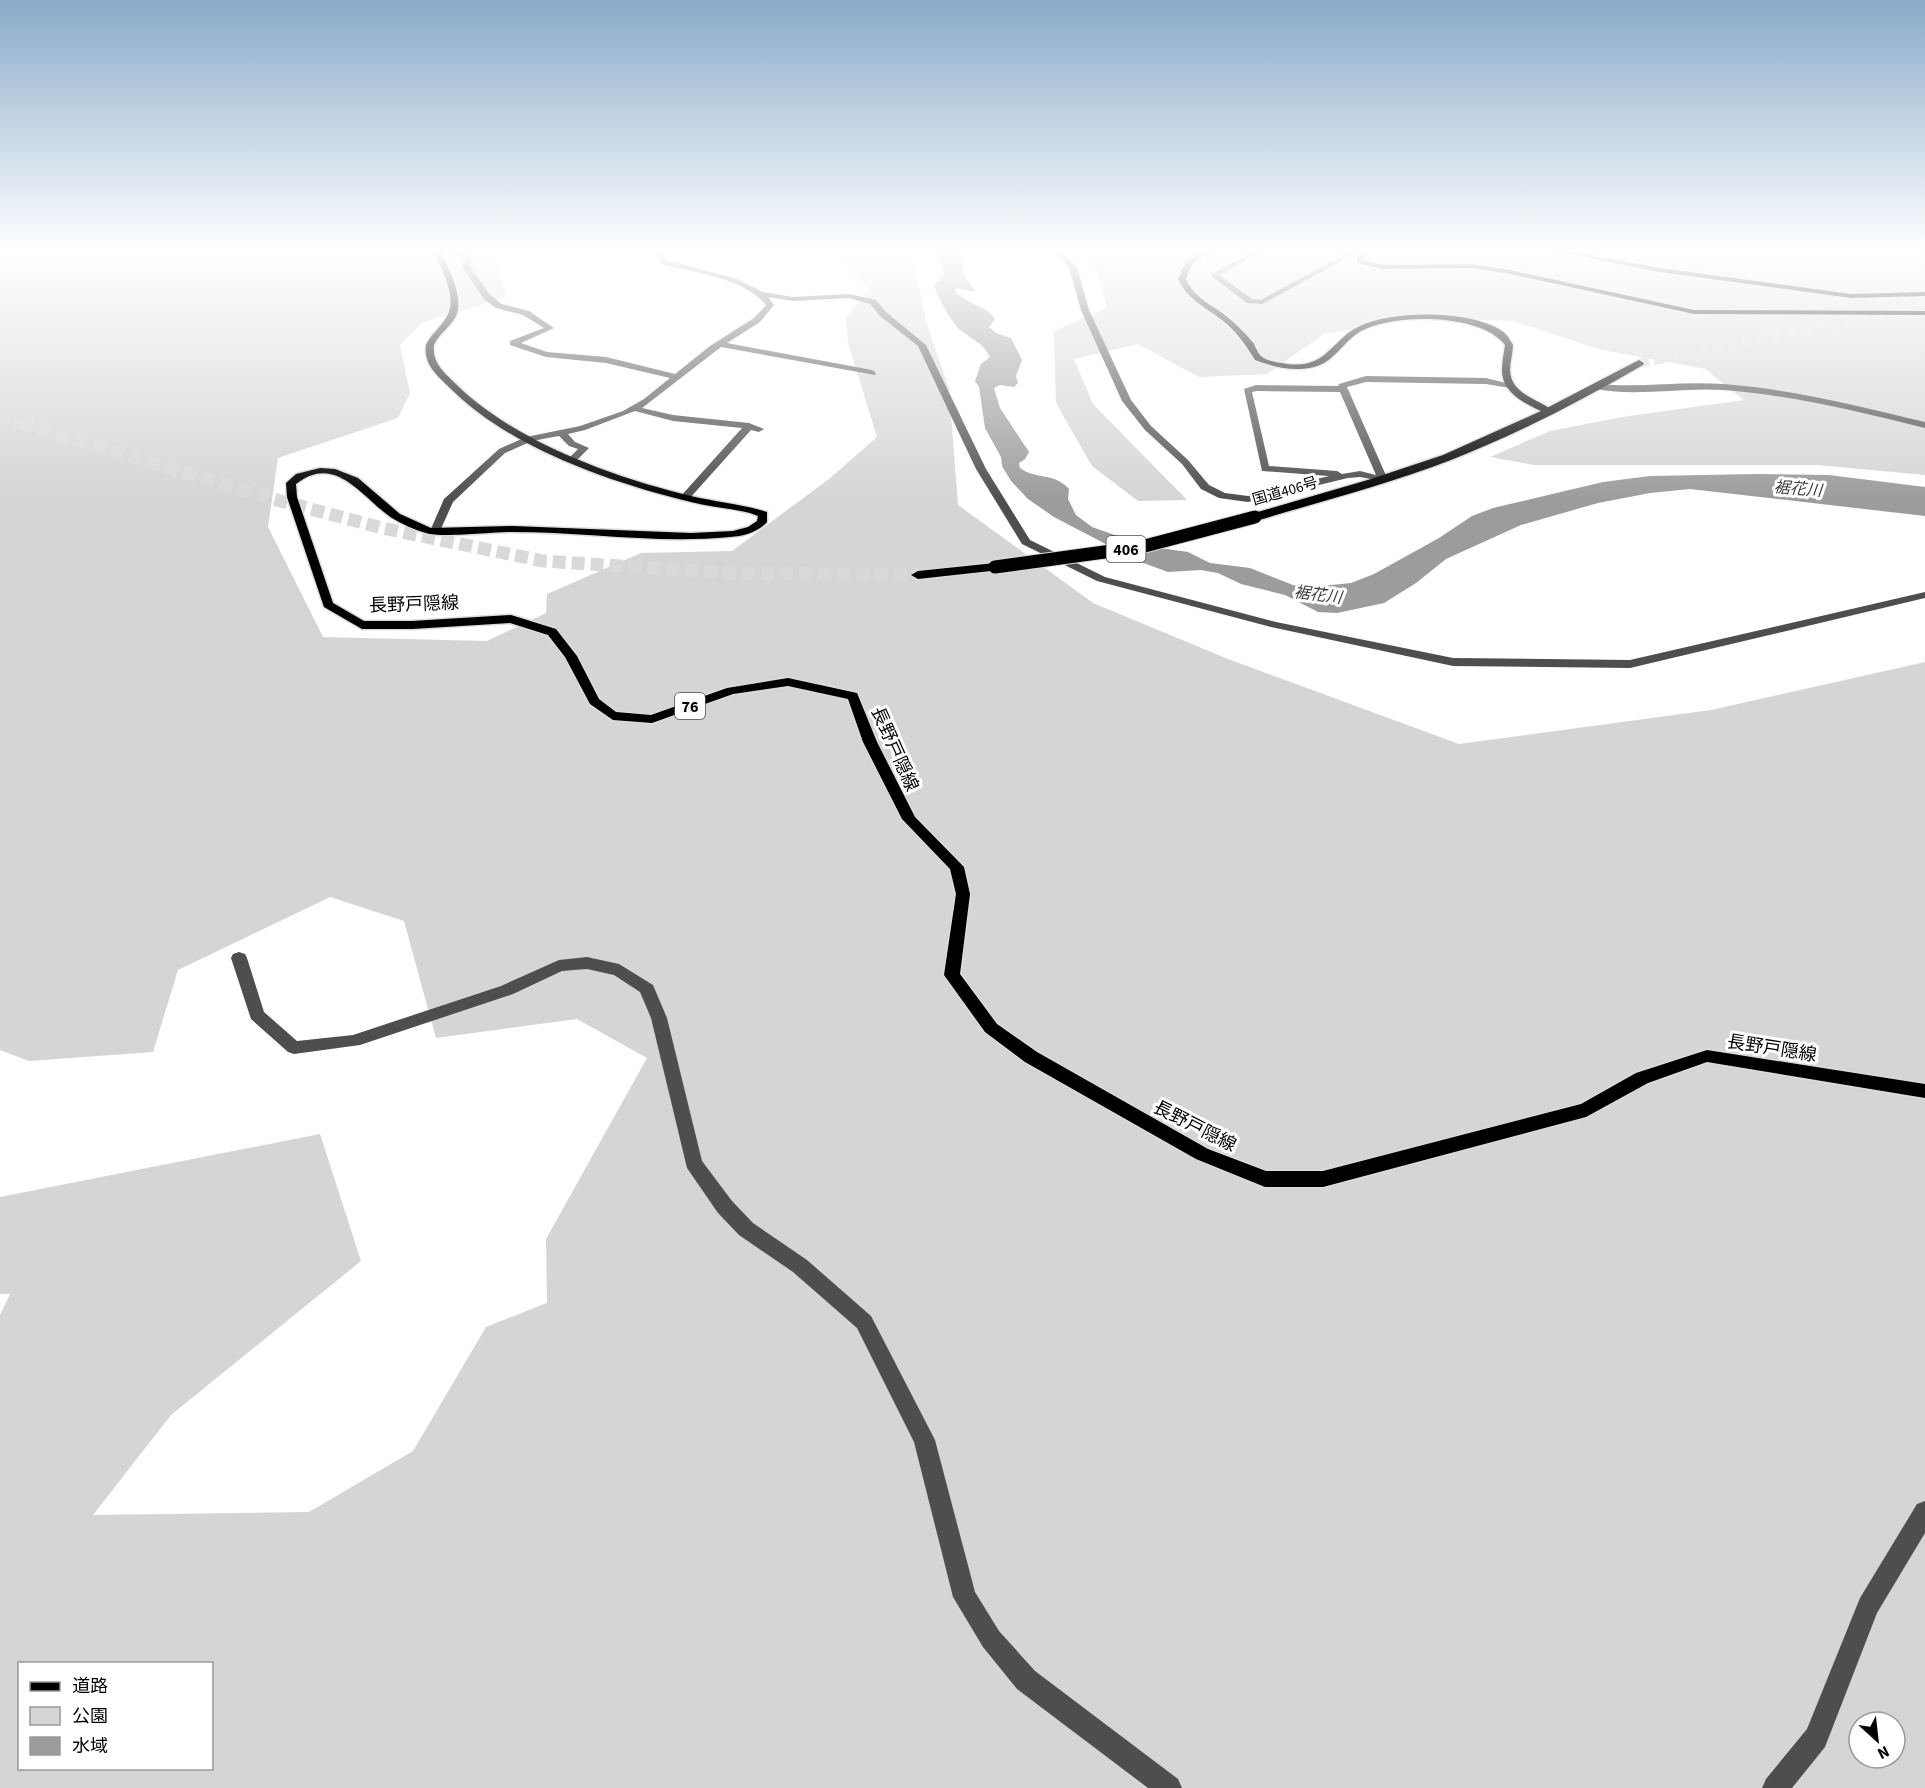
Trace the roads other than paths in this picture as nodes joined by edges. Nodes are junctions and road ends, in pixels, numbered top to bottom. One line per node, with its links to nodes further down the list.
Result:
1 (435, 333): 20 (main road, 長野戸隠線 / 76)
2 (537, 333): 12 (street)
3 (736, 333): 9 (street)
4 (907, 333): 27 (street)
5 (1096, 333): 22 (street)
6 (1240, 333): 7 (main road)
7 (1355, 333)
8 (1500, 333): 13 (main road)
9 (719, 344): 11 (street); 12 (street)
10 (1640, 363): 14 (highway, 国道406号 / 406)
11 (872, 373)
12 (677, 377): 16 (street)
13 (1510, 386): 15 (street); 17 (main road)
14 (1599, 387): 17 (highway, 国道406号 / 406); 18 (street)
15 (1343, 389): 22 (street); 23 (street)
16 (633, 408): 19 (street); 24 (street)
17 (1550, 412): 23 (highway, 国道406号 / 406)
18 (1925, 425)
19 (561, 432): 20 (street); 21 (street)
20 (529, 438): 21 (main road, 長野戸隠線 / 76); 25 (street)
21 (574, 458): 24 (main road, 長野戸隠線 / 76)
22 (1348, 475): 23 (street)
23 (1383, 480): 26 (highway, 国道406号 / 406, bridge)
24 (685, 497): 25 (main road, 長野戸隠線 / 76)
25 (435, 531): 29 (main road, 長野戸隠線 / 76)
26 (918, 575)
27 (1925, 595)
28 (239, 958): 31 (street)
29 (1925, 1090)
30 (1925, 1512): 32 (street)
31 (1168, 1788)
32 (1775, 1788)

